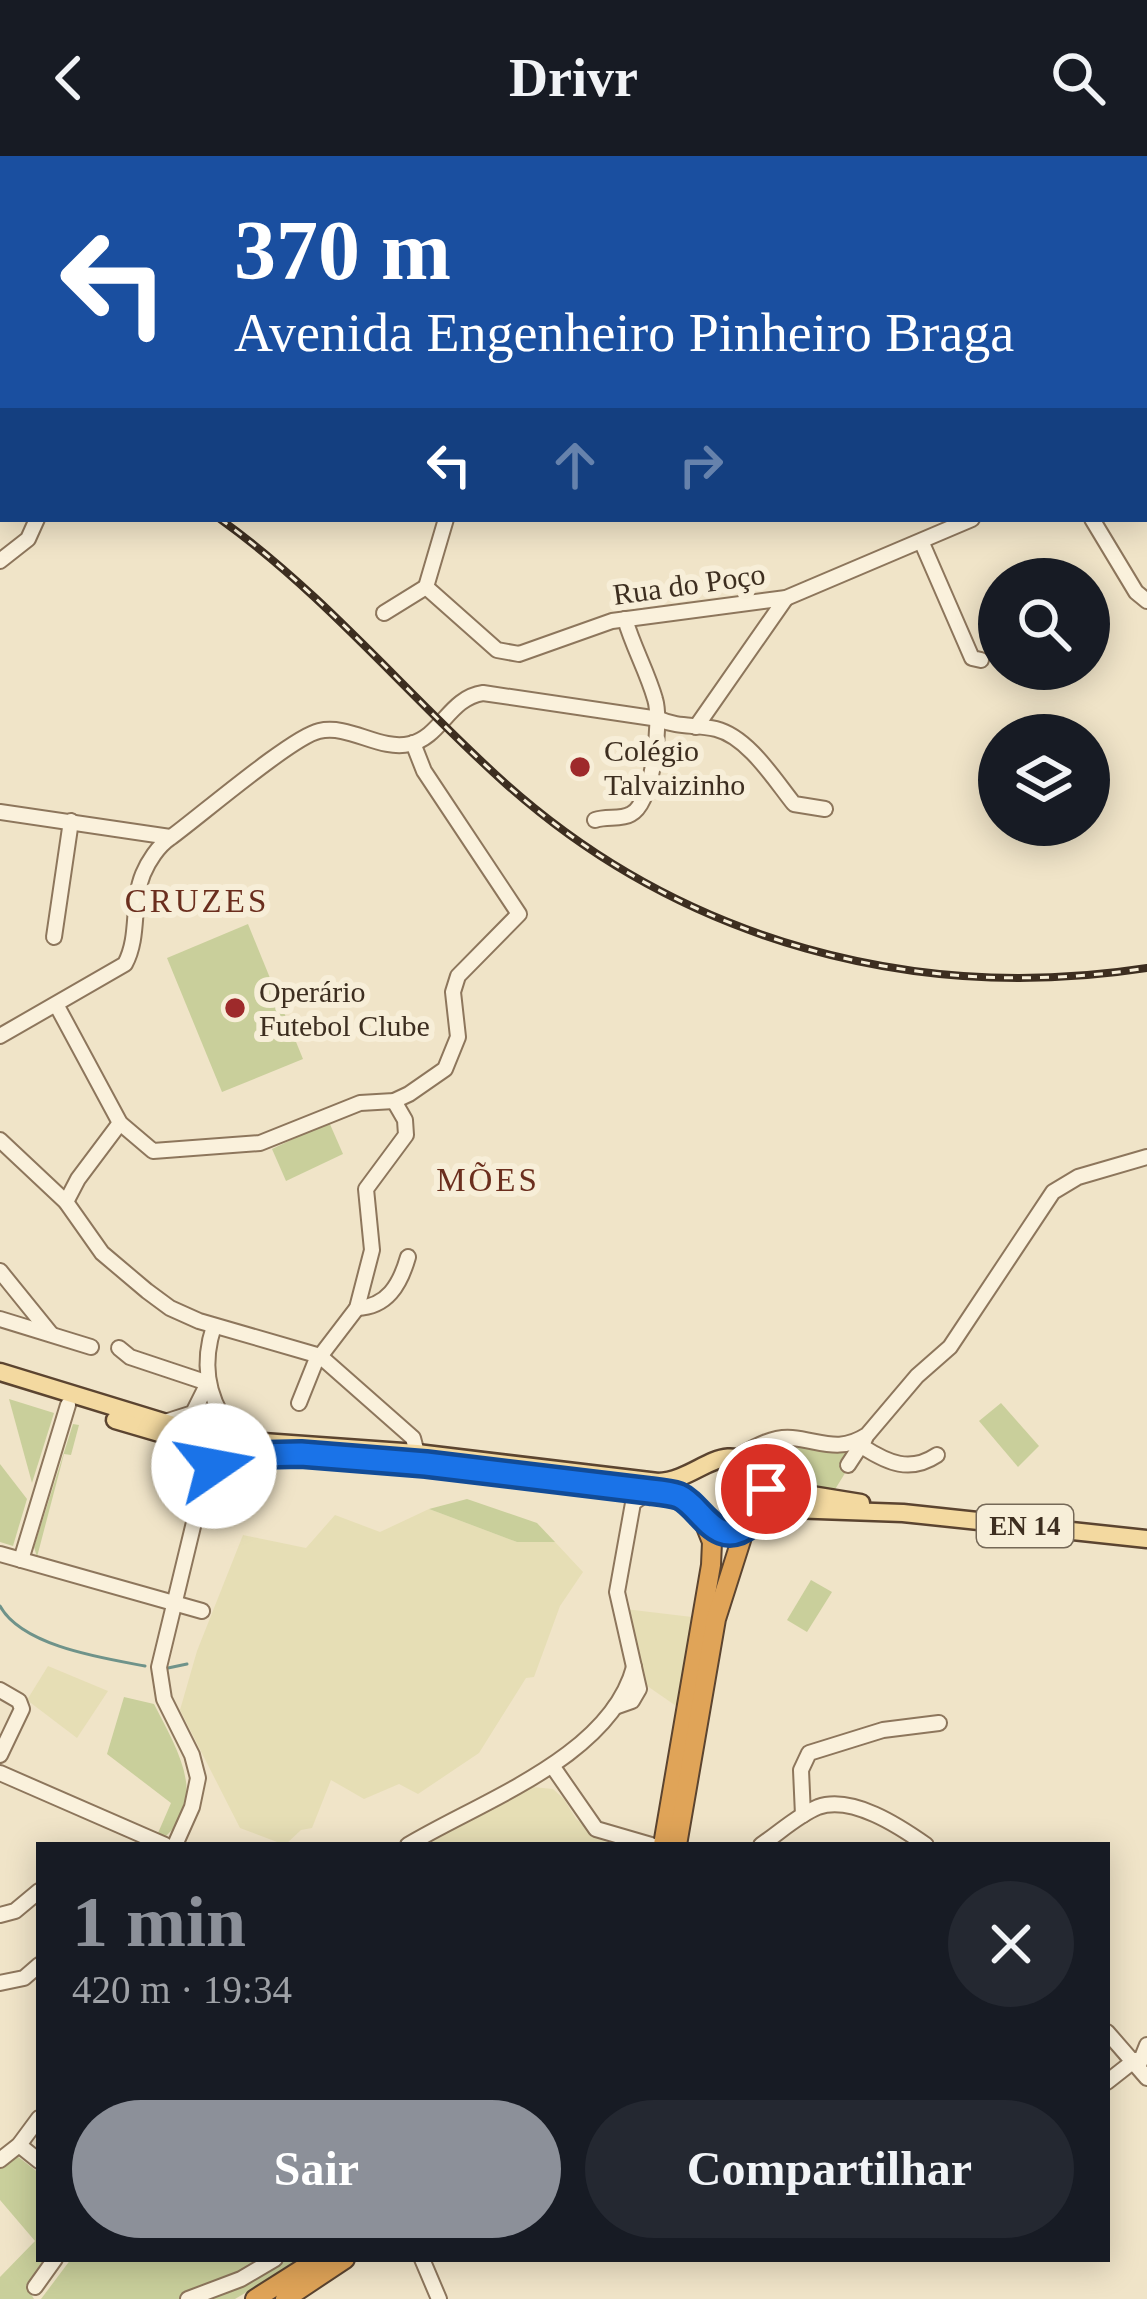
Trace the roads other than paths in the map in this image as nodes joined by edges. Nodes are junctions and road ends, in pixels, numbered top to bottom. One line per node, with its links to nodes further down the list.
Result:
1 (36, 522): 6 (street)
2 (445, 522): 7 (street)
3 (965, 522): 5 (street, Rua do Poço)
4 (1094, 522): 9 (street)
5 (922, 542): 8 (street, Rua do Poço); 12 (street)
6 (0, 561)
7 (426, 587): 10 (street); 11 (street, Rua do Poço)
8 (786, 598): 11 (street, Rua do Poço); 14 (street)
9 (1147, 601)
10 (383, 613)
11 (625, 619): 13 (street)
12 (978, 660)
13 (659, 719): 14 (street); 15 (street); 18 (street)
14 (696, 727): 16 (street)
15 (413, 743): 20 (street); 24 (street)
16 (825, 808)
17 (0, 812): 19 (street)
18 (595, 820)
19 (71, 821): 20 (street); 21 (street)
20 (170, 837): 22 (street)
21 (54, 938)
22 (57, 1006): 23 (street); 25 (street)
23 (0, 1036)
24 (394, 1100): 25 (street); 32 (street)
25 (120, 1124): 28 (street)
26 (0, 1140): 28 (street)
27 (1147, 1157): 47 (street)
28 (66, 1202): 34 (street)
29 (408, 1257): 32 (street)
30 (0, 1271): 31 (street)
31 (19, 1293): 33 (street); 35 (street)
32 (357, 1308): 38 (street)
33 (1, 1319): 35 (street)
34 (214, 1325): 38 (street); 40 (street)
35 (51, 1334): 36 (street)
36 (91, 1347)
37 (119, 1348): 40 (street)
38 (320, 1356): 42 (street); 49 (street)
39 (0, 1372): 44 (main road)
40 (208, 1383): 44 (street); 45 (street)
41 (0, 1384): 43 (main road)
42 (299, 1403)
43 (68, 1405): 48 (main road); 63 (street)
44 (164, 1422): 48 (main road)
45 (231, 1428): 48 (main road); 49 (main road); 52 (main road)
46 (772, 1441): 47 (street); 51 (street); 55 (street)
47 (862, 1441): 50 (street); 53 (street)
48 (197, 1445): 52 (main road); 56 (street)
49 (417, 1453): 54 (main road)
50 (937, 1455)
51 (737, 1457): 54 (main road); 55 (main road, EN 14)
52 (224, 1464): 56 (street); 57 (main road)
53 (848, 1465)
54 (700, 1470): 59 (main road)
55 (761, 1475): 58 (main road, EN 14); 60 (main road)
56 (203, 1485): 64 (street)
57 (627, 1495): 59 (main road); 69 (street)
58 (903, 1513): 60 (main road, EN 14); 61 (main road, EN 14)
59 (700, 1516): 60 (main road, EN 14); 76 (highway)
60 (754, 1521): 77 (highway)
61 (1147, 1539)
62 (0, 1554): 63 (street)
63 (21, 1560): 64 (street)
64 (173, 1603): 65 (street); 74 (street)
65 (202, 1611)
66 (0, 1690): 68 (street)
67 (938, 1724): 71 (street)
68 (0, 1755)
69 (553, 1767): 72 (street); 75 (street)
70 (1, 1776): 73 (street)
71 (803, 1815): 78 (street); 79 (street)
72 (612, 1840)
73 (158, 1842)
74 (176, 1842)
75 (414, 1842)
76 (664, 1842)
77 (678, 1842)
78 (765, 1842)
79 (921, 1842)
80 (36, 1894): 81 (street)
81 (0, 1916)
82 (36, 1968): 83 (street)
83 (0, 1983)
84 (1110, 2035): 86 (street)
85 (1147, 2043): 86 (street)
86 (1137, 2063): 87 (street)
87 (1110, 2080)
88 (36, 2122): 89 (street)
89 (19, 2145): 90 (street); 91 (street)
90 (36, 2159)
91 (0, 2160)
92 (53, 2262): 97 (street)
93 (270, 2262): 98 (street)
94 (313, 2262): 99 (highway)
95 (340, 2262): 100 (highway)
96 (423, 2262): 101 (street)
97 (35, 2287)
98 (188, 2299)
99 (255, 2299)
100 (285, 2299)
101 (439, 2299)

